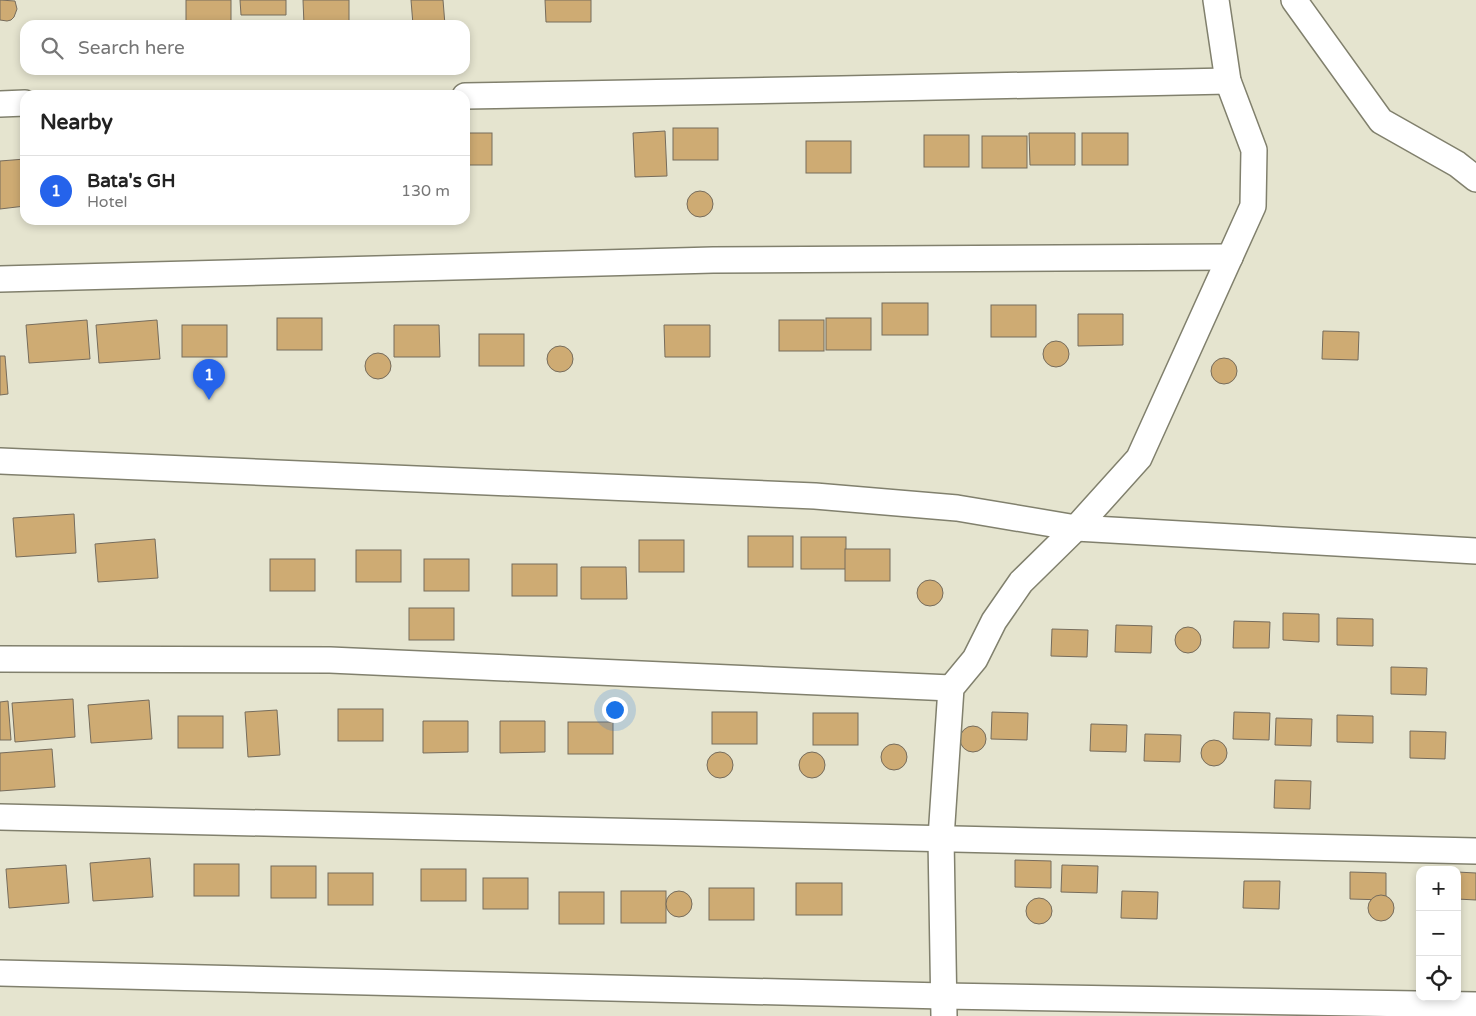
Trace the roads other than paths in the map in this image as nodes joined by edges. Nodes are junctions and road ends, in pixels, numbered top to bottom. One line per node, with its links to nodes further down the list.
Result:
1 (1216, 0): 3 (street)
2 (1294, 0): 7 (street)
3 (1228, 80): 4 (street); 8 (street)
4 (470, 96)
5 (20, 103): 6 (street)
6 (0, 104)
7 (1476, 179)
8 (1230, 257): 9 (street); 11 (street)
9 (0, 279)
10 (0, 461): 11 (street)
11 (1076, 528): 12 (street); 14 (street)
12 (1476, 551)
13 (0, 660): 14 (street)
14 (951, 688): 16 (street)
15 (0, 817): 16 (street)
16 (941, 838): 17 (street); 20 (street)
17 (1476, 851)
18 (0, 973): 20 (street)
19 (1476, 1005): 20 (street)
20 (943, 1006)

